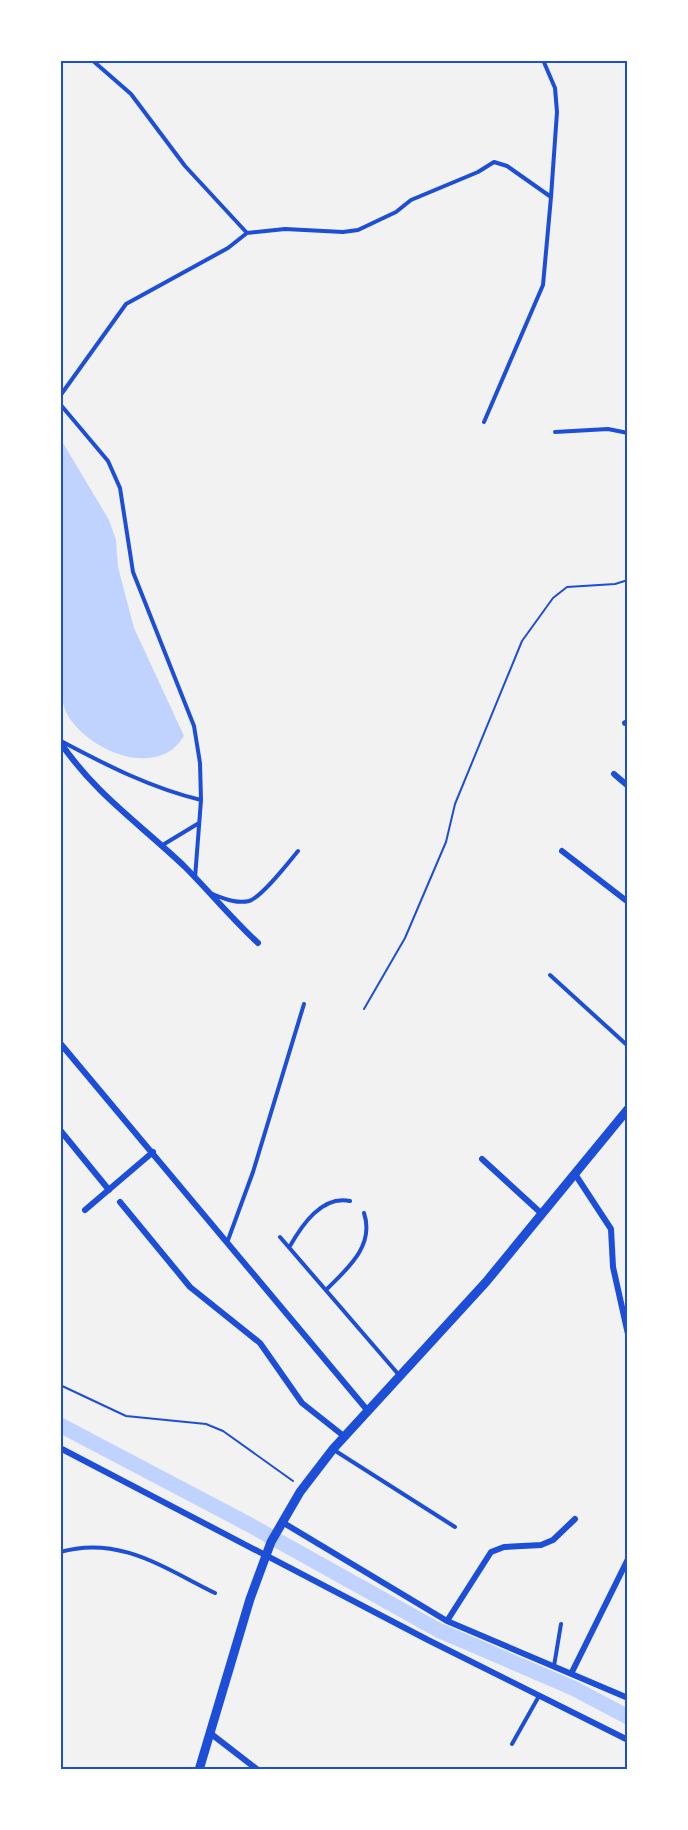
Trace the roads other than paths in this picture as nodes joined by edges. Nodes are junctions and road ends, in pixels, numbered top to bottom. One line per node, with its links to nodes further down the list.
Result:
1 (92, 60): 4 (lane)
2 (543, 60): 3 (lane)
3 (551, 197): 4 (lane); 9 (lane)
4 (247, 233): 7 (lane)
5 (628, 264): 6 (lane)
6 (628, 269)
7 (60, 396)
8 (60, 404): 15 (lane)
9 (484, 422)
10 (555, 432): 11 (lane)
11 (628, 433)
12 (60, 741): 15 (lane); 17 (street)
13 (614, 774): 14 (street)
14 (628, 786)
15 (201, 800): 16 (lane)
16 (200, 823): 17 (lane); 20 (lane)
17 (160, 847): 20 (street)
18 (298, 851): 21 (lane)
19 (562, 851): 22 (street)
20 (195, 879): 21 (street)
21 (206, 891): 23 (street)
22 (628, 902)
23 (258, 943)
24 (550, 975): 27 (lane)
25 (304, 1004): 40 (lane)
26 (60, 1043): 30 (street)
27 (628, 1046)
28 (628, 1109): 32 (main road)
29 (60, 1130): 33 (street)
30 (153, 1152): 33 (street); 40 (street)
31 (482, 1159): 38 (street)
32 (574, 1174): 38 (main road); 43 (street)
33 (109, 1190): 36 (street)
34 (120, 1202): 46 (street)
35 (350, 1202): 41 (lane)
36 (86, 1210)
37 (364, 1213): 42 (lane)
38 (542, 1214): 44 (main road)
39 (280, 1237): 41 (lane)
40 (228, 1240): 45 (street)
41 (290, 1246): 42 (lane)
42 (326, 1290): 44 (lane)
43 (628, 1334)
44 (400, 1375): 45 (main road)
45 (368, 1411): 46 (main road)
46 (345, 1437): 48 (main road)
47 (60, 1448): 53 (street)
48 (333, 1449): 50 (main road); 51 (lane)
49 (575, 1520): 56 (street)
50 (282, 1522): 53 (main road); 56 (street)
51 (455, 1527)
52 (60, 1552): 55 (lane)
53 (266, 1556): 60 (street); 62 (main road)
54 (628, 1559): 59 (street)
55 (215, 1593)
56 (447, 1621): 58 (street)
57 (561, 1623): 58 (lane)
58 (554, 1666): 59 (street)
59 (572, 1672): 61 (street)
60 (539, 1696): 63 (street); 64 (lane)
61 (628, 1698)
62 (210, 1733): 65 (main road); 66 (street)
63 (628, 1740)
64 (512, 1744)
65 (199, 1770)
66 (258, 1770)

